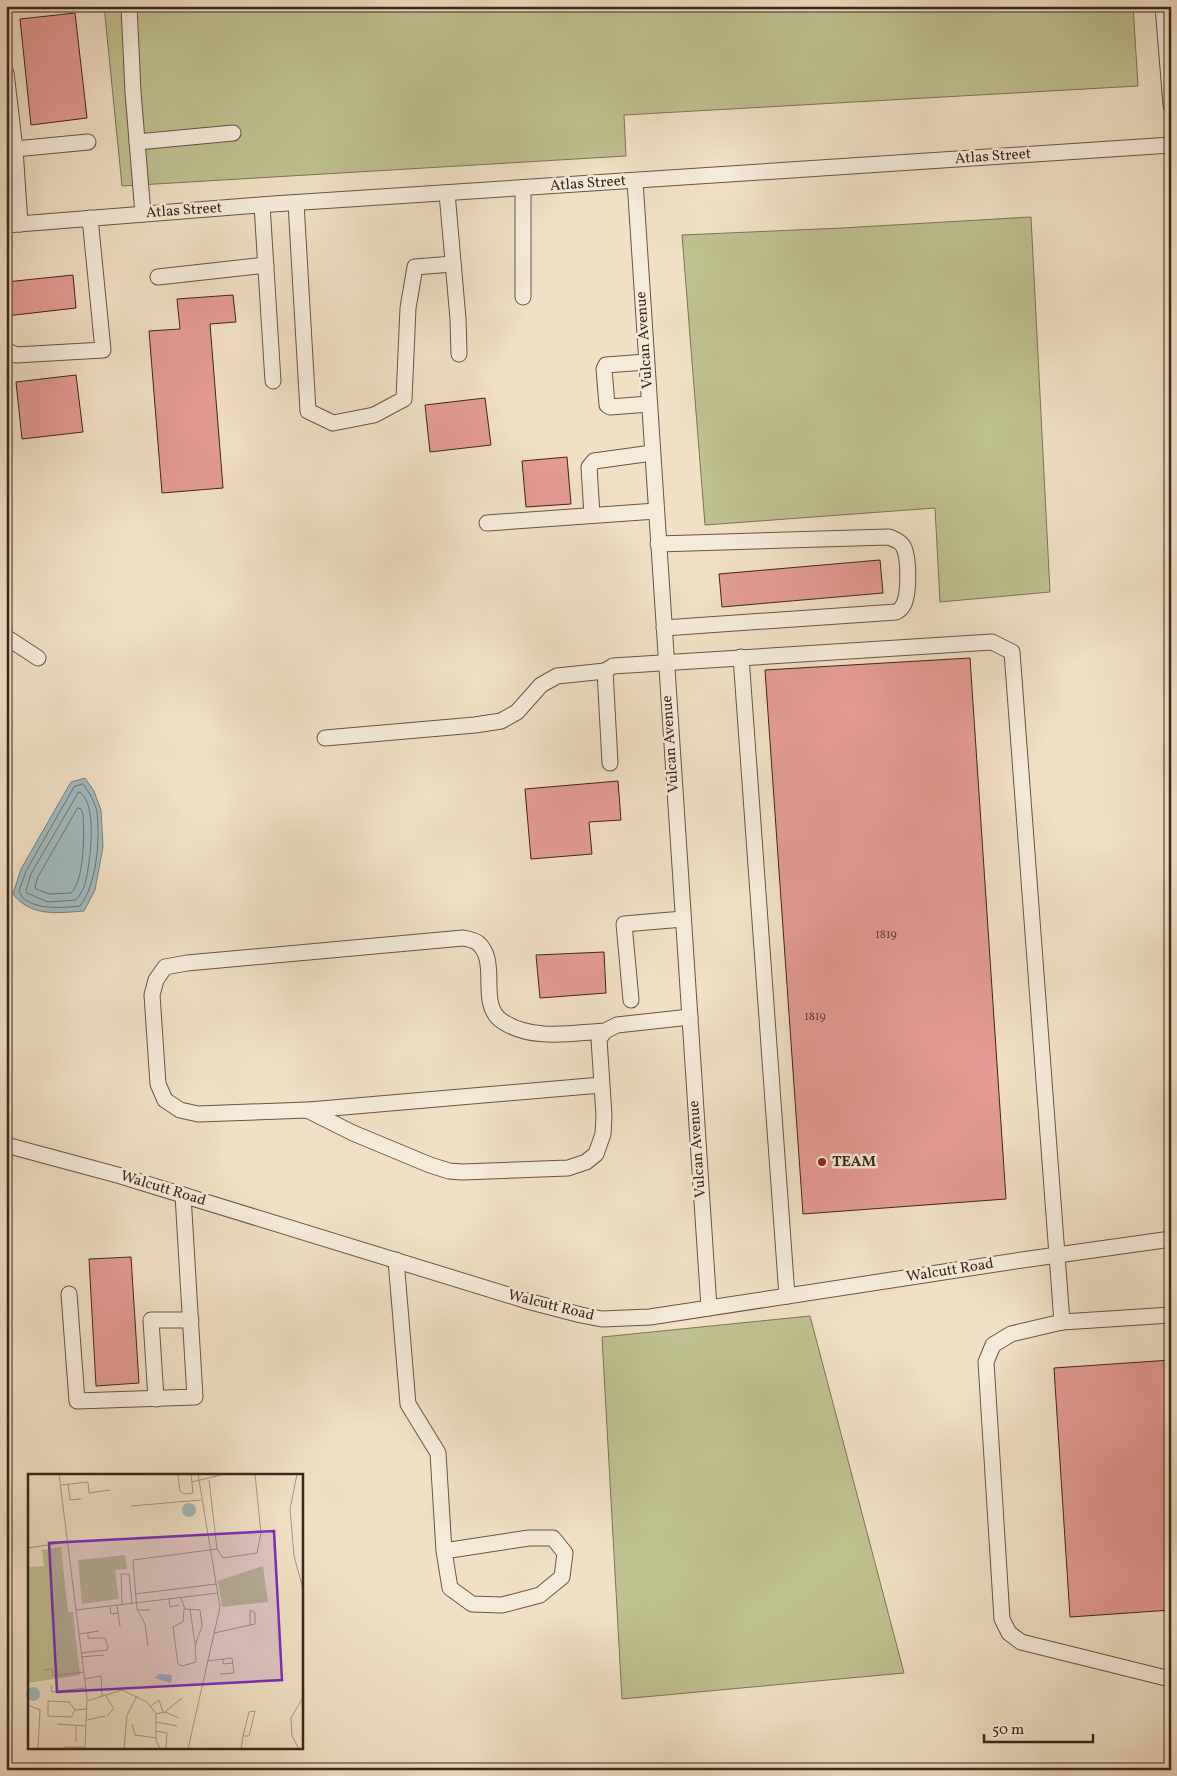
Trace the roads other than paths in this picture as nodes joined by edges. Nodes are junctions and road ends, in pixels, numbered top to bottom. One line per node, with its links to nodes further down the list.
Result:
1 (129, 6): 7 (street)
2 (1163, 6): 4 (street)
3 (6, 73): 9 (street)
4 (1171, 105)
5 (233, 133): 7 (street)
6 (88, 142): 9 (street)
7 (137, 142): 15 (street)
8 (1171, 145): 10 (street, Atlas Street)
9 (15, 149): 17 (street)
10 (635, 181): 11 (street, Atlas Street); 24 (street, Vulcan Avenue)
11 (523, 188): 12 (street, Atlas Street); 21 (street)
12 (447, 193): 13 (street, Atlas Street); 18 (street)
13 (296, 203): 14 (street, Atlas Street); 18 (street)
14 (262, 205): 15 (street, Atlas Street); 19 (street)
15 (143, 214): 16 (street, Atlas Street)
16 (90, 218): 17 (street, Atlas Street); 22 (street)
17 (13, 224)
18 (453, 264): 23 (street)
19 (266, 265): 20 (street); 25 (street)
20 (158, 277)
21 (522, 298)
22 (6, 350)
23 (459, 354)
24 (646, 362): 26 (street, Vulcan Avenue); 26 (street)
25 (273, 381)
26 (649, 404): 27 (street, Vulcan Avenue)
27 (652, 453): 28 (street, Vulcan Avenue); 29 (street)
28 (656, 511): 29 (street); 31 (street, Vulcan Avenue)
29 (592, 515): 30 (street)
30 (487, 523)
31 (658, 544): 32 (street, Vulcan Avenue); 32 (street)
32 (664, 628): 36 (street, Vulcan Avenue)
33 (6, 637): 35 (street)
34 (741, 657): 36 (street); 49 (street); 52 (street)
35 (38, 658)
36 (666, 662): 37 (street); 40 (street, Vulcan Avenue)
37 (605, 671): 38 (street); 39 (street)
38 (325, 738)
39 (610, 763)
40 (683, 918): 41 (street); 42 (street, Vulcan Avenue)
41 (632, 1000)
42 (690, 1017): 43 (street); 53 (street, Vulcan Avenue)
43 (605, 1031): 44 (street); 45 (street)
44 (601, 1085): 45 (street); 45 (street)
45 (307, 1110)
46 (6, 1145): 47 (street, Walcutt Road)
47 (183, 1195): 50 (street, Walcutt Road); 55 (street)
48 (1171, 1239): 49 (street, Walcutt Road)
49 (1056, 1255): 52 (street, Walcutt Road); 56 (street)
50 (396, 1260): 53 (street, Walcutt Road); 58 (street)
51 (69, 1294): 57 (street)
52 (787, 1296): 53 (street, Walcutt Road)
53 (709, 1308)
54 (1171, 1316): 56 (street)
55 (191, 1320): 57 (street); 57 (street)
56 (1062, 1322): 59 (street)
57 (156, 1399)
58 (444, 1551): 58 (street)
59 (1171, 1677)

